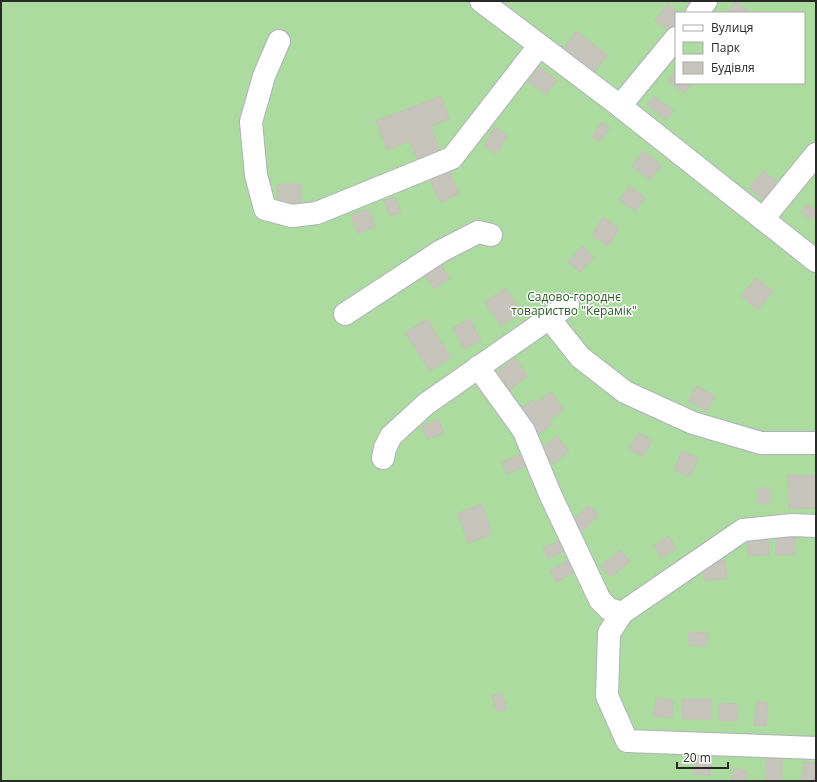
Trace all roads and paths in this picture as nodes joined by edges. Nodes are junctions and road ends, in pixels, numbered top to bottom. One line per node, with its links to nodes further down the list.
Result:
1 (481, 1): 6 (street)
2 (706, 1): 3 (street)
3 (697, 12)
4 (675, 39): 7 (street)
5 (279, 41): 6 (street)
6 (539, 46): 7 (street)
7 (620, 106): 9 (street)
8 (816, 154): 9 (street)
9 (763, 219): 11 (street)
10 (491, 235): 13 (street)
11 (816, 261)
12 (568, 305): 14 (street)
13 (344, 314)
14 (549, 318): 15 (street); 16 (street)
15 (478, 367): 17 (street); 19 (street)
16 (816, 443)
17 (383, 458)
18 (816, 526): 19 (street)
19 (622, 613): 20 (street)
20 (816, 748)

